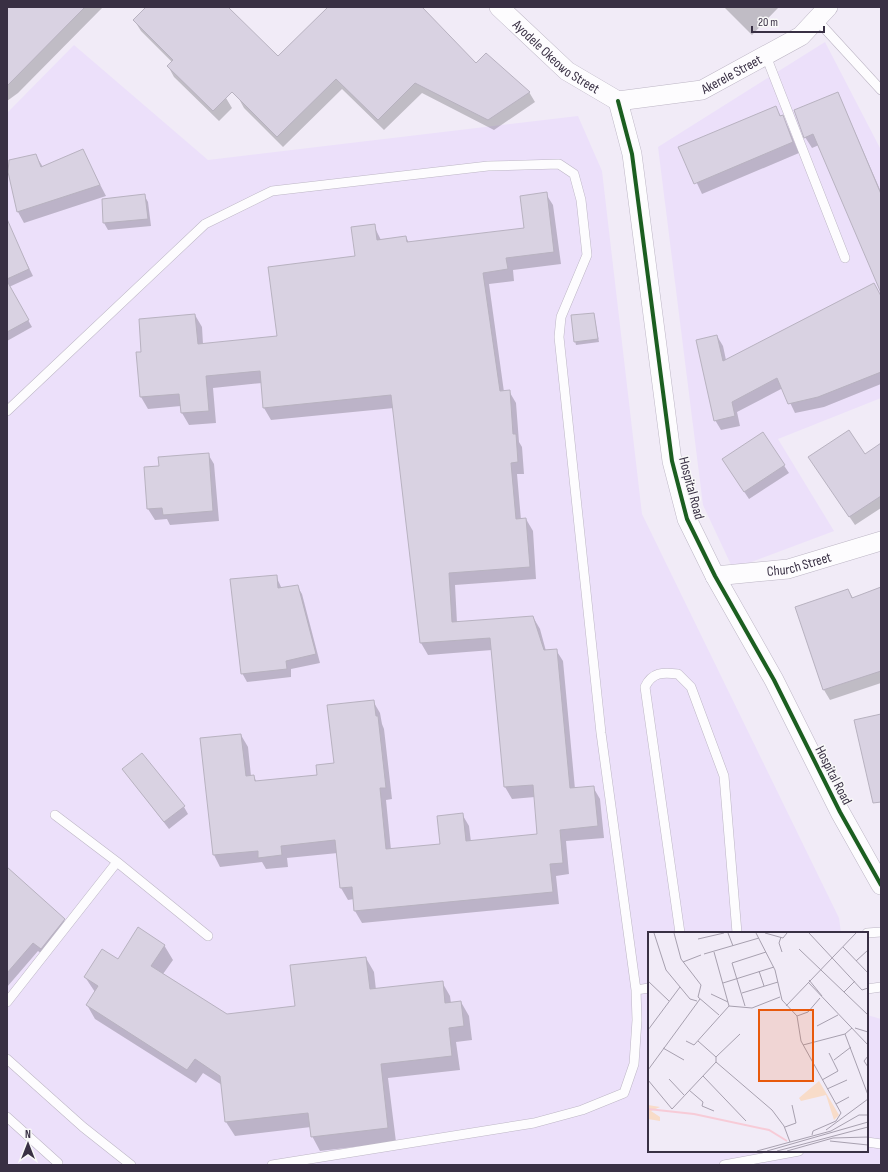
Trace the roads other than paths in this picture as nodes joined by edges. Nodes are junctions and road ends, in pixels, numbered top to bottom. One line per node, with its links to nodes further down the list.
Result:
1 (499, 7): 5 (street, Ayodele Okeowo Street)
2 (822, 13): 3 (street, Akerele Street); 4 (lane)
3 (766, 56): 5 (street, Akerele Street); 6 (lane)
4 (881, 90)
5 (618, 101): 9 (street, Hospital Road)
6 (845, 258)
7 (7, 411): 21 (lane)
8 (881, 541): 9 (street, Church Street)
9 (715, 576): 12 (street, Hospital Road)
10 (55, 815): 11 (lane)
11 (117, 862): 17 (lane); 22 (lane)
12 (881, 885)
13 (680, 932): 14 (lane)
14 (737, 932)
15 (881, 932): 16 (lane)
16 (868, 933)
17 (208, 936)
18 (881, 987): 20 (lane)
19 (648, 988): 21 (lane)
20 (868, 989)
21 (636, 990): 30 (lane)
22 (7, 1002)
23 (7, 1059): 29 (lane)
24 (7, 1117): 28 (lane)
25 (868, 1142): 26 (lane)
26 (881, 1144)
27 (794, 1152): 31 (lane)
28 (58, 1163)
29 (130, 1165)
30 (272, 1165)
31 (724, 1165)

